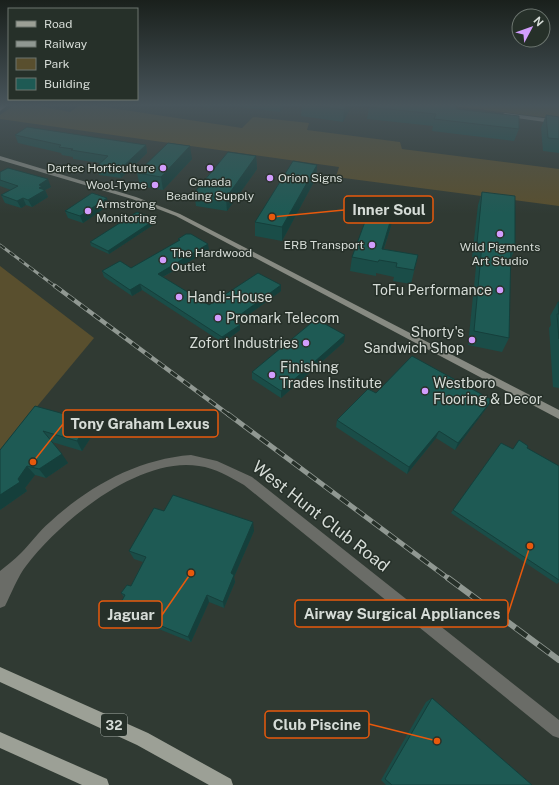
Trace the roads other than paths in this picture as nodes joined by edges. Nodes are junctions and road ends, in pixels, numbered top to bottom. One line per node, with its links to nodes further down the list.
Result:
1 (0, 158): 2 (street)
2 (559, 415)
3 (22, 562): 4 (street, West Hunt Club Road); 5 (street, West Hunt Club Road); 7 (street, West Hunt Club Road)
4 (0, 580)
5 (0, 601)
6 (0, 674): 10 (main road, 32)
7 (559, 730)
8 (0, 740): 9 (main road)
9 (101, 785)
10 (225, 785)

